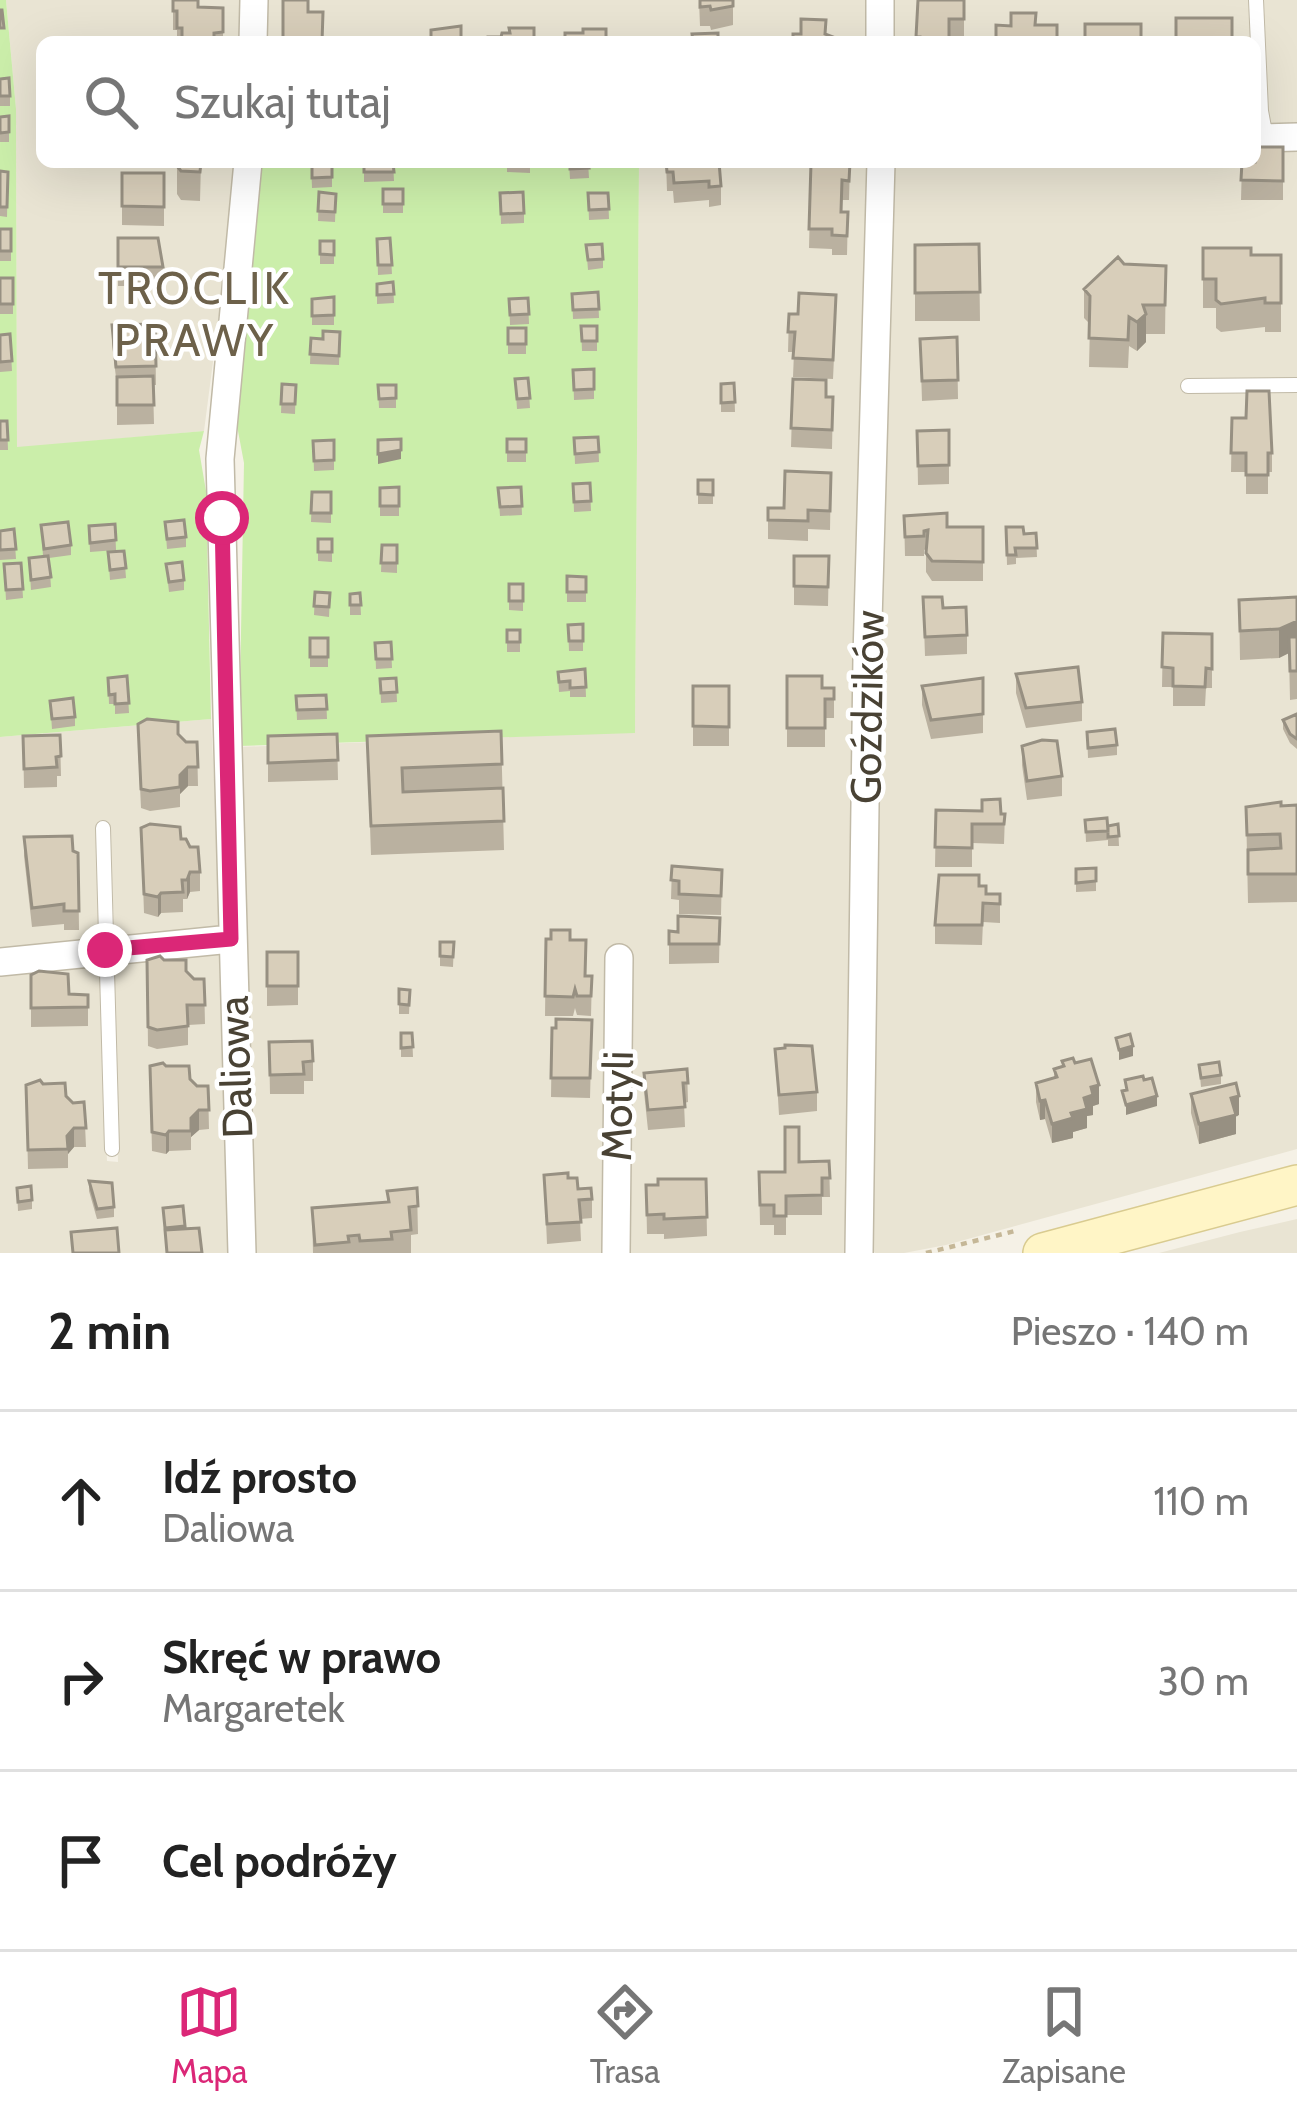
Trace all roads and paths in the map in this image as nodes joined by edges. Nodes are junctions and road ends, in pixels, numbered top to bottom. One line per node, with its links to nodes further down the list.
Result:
1 (254, 0): 4 (street)
2 (880, 0): 5 (street)
3 (1256, 0): 6 (lane)
4 (253, 36)
5 (880, 36)
6 (1257, 36)
7 (1297, 137): 8 (street)
8 (1261, 138)
9 (247, 168): 14 (street, Daliowa)
10 (881, 168): 22 (street, Goździków)
11 (1297, 385): 12 (lane)
12 (1188, 386)
13 (103, 828): 15 (lane)
14 (231, 939): 15 (street); 20 (street, Daliowa)
15 (105, 950): 17 (street); 18 (lane)
16 (619, 958): 21 (street, Motyli)
17 (0, 962)
18 (112, 1148)
19 (1297, 1185): 23 (street)
20 (242, 1253)
21 (616, 1253)
22 (859, 1253)
23 (1043, 1253)

